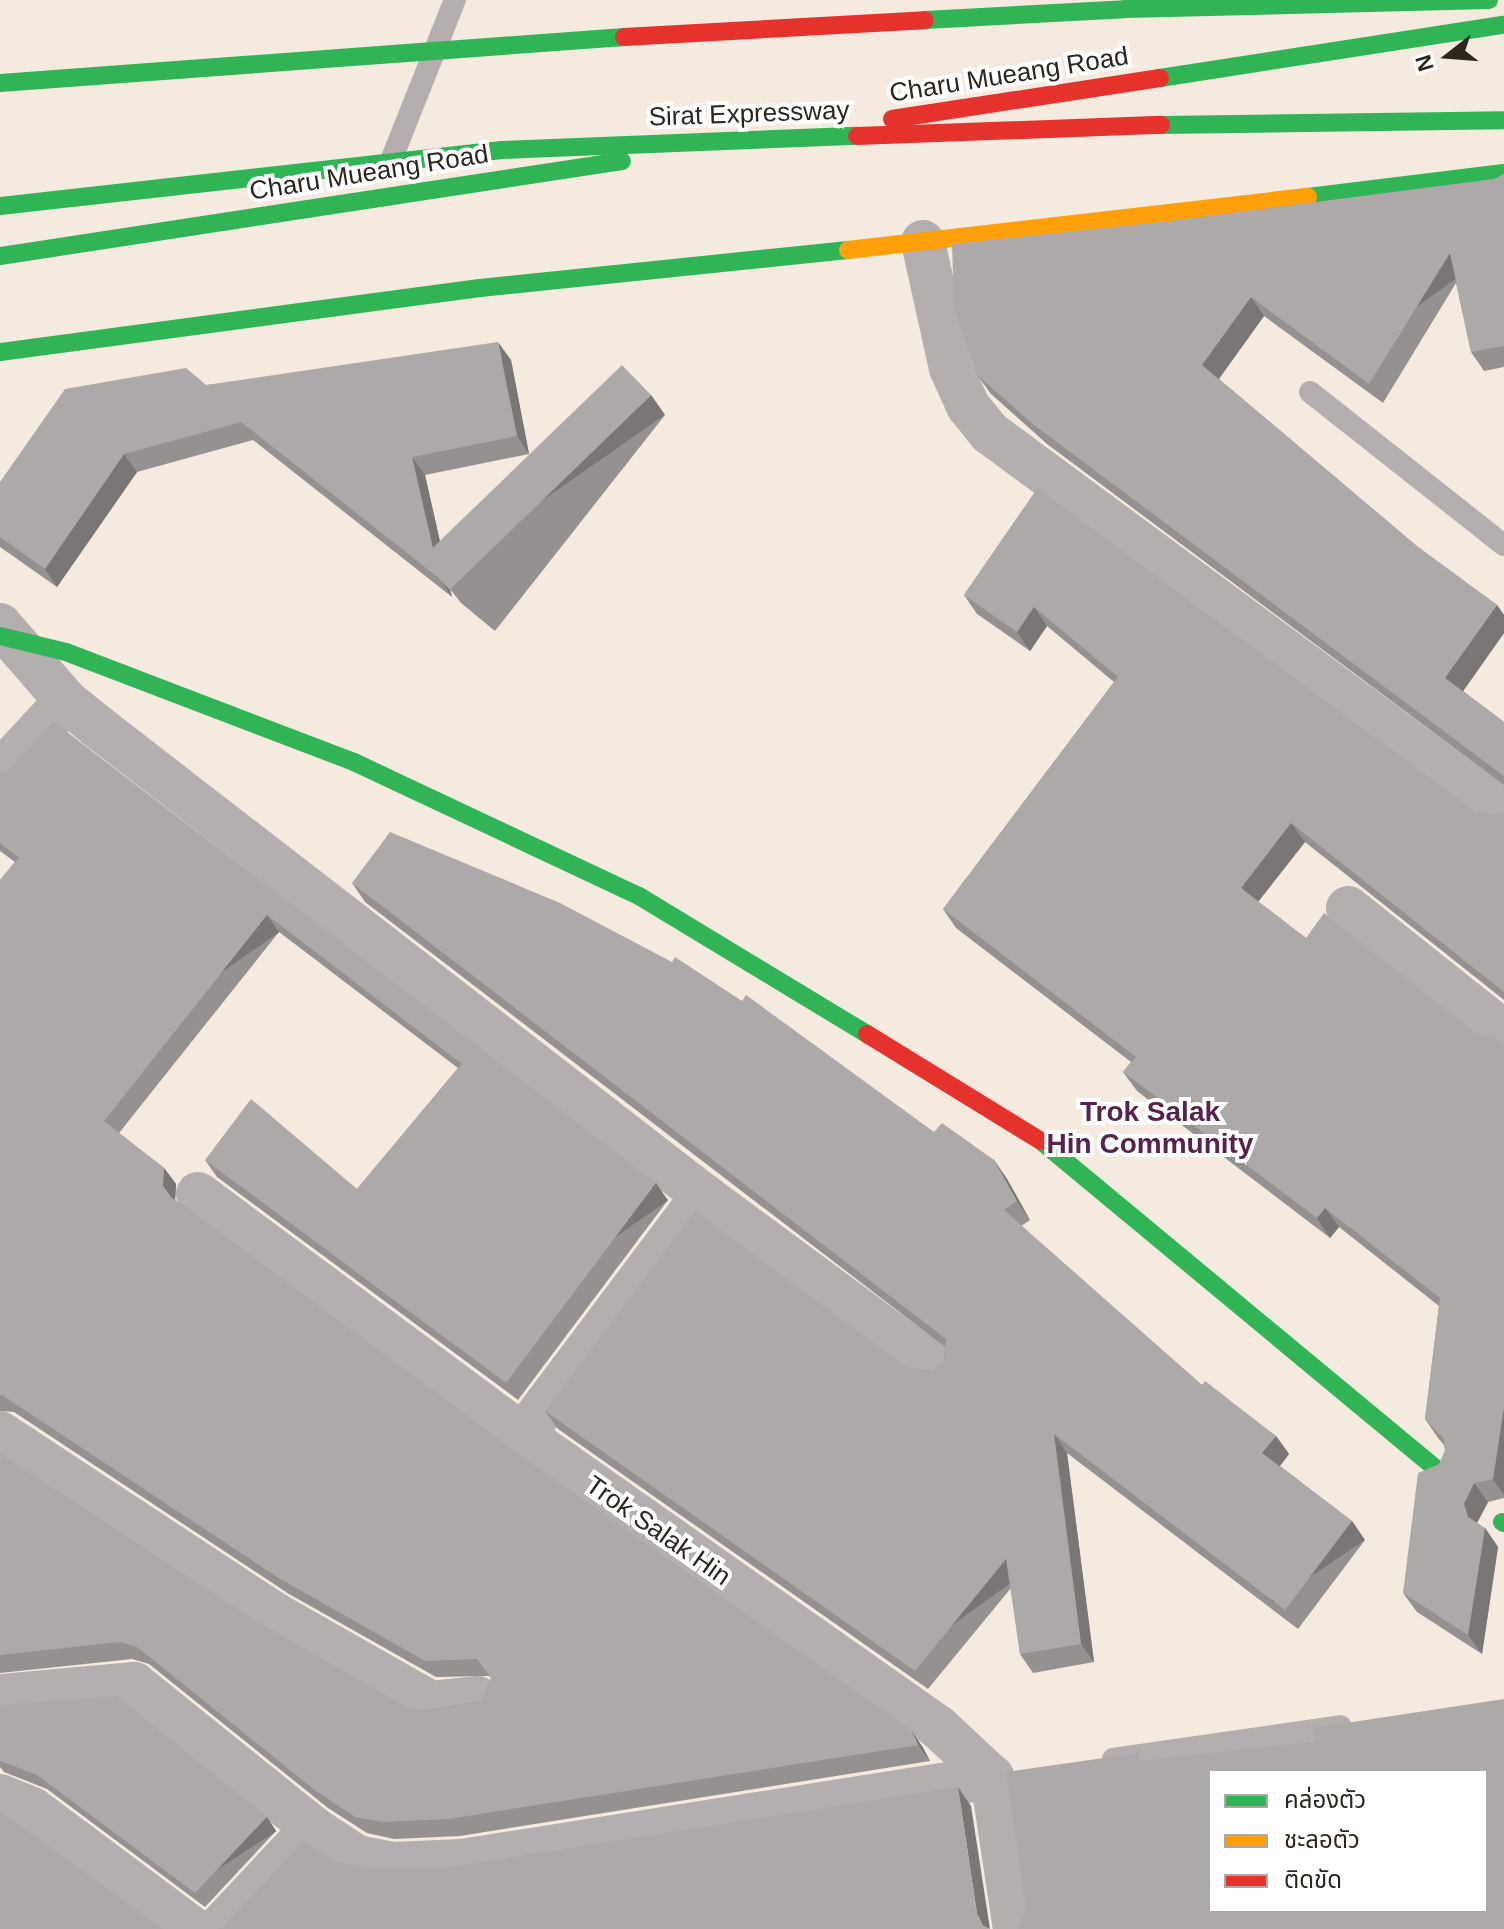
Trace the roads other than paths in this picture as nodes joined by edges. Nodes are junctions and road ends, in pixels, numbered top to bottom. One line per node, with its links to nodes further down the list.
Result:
1 (455, 0): 7 (lane)
2 (1489, 0): 4 (main road)
3 (1504, 25): 7 (main road, Charu Mueang Road)
4 (0, 83)
5 (1504, 120): 8 (main road, Sirat Expressway)
6 (1504, 173): 9 (main road)
7 (376, 199): 10 (main road, Charu Mueang Road)
8 (0, 206)
9 (923, 242): 11 (main road); 18 (street)
10 (0, 256)
11 (0, 352)
12 (1310, 392): 13 (lane)
13 (1504, 545)
14 (0, 625): 16 (street)
15 (0, 636): 26 (main road)
16 (66, 701): 17 (street); 22 (street)
17 (0, 772)
18 (1504, 812)
19 (1348, 908): 20 (street)
20 (1504, 1032)
21 (198, 1194): 25 (street, Trok Salak Hin)
22 (703, 1195): 23 (street); 25 (street)
23 (936, 1367)
24 (0, 1433): 28 (street)
25 (523, 1435): 31 (street, Trok Salak Hin)
26 (1434, 1467)
27 (0, 1696): 33 (street)
28 (478, 1698)
29 (1364, 1723): 30 (lane)
30 (1085, 1763)
31 (1000, 1776): 33 (street); 36 (street)
32 (0, 1796): 34 (street)
33 (313, 1828): 35 (street)
34 (193, 1929)
35 (218, 1929)
36 (1015, 1929)

